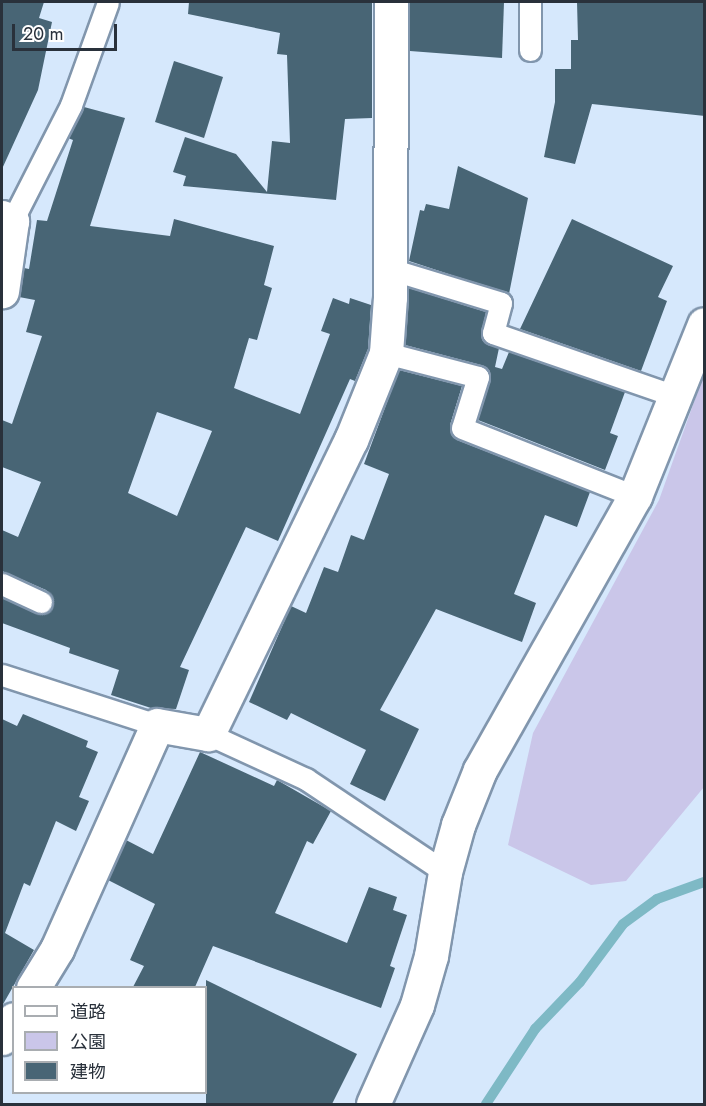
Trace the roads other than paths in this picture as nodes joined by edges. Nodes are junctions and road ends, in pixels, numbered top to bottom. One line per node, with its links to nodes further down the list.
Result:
1 (108, 2): 5 (lane)
2 (391, 2): 6 (street)
3 (530, 2): 4 (lane)
4 (530, 51)
5 (7, 219): 7 (street)
6 (390, 269): 9 (street); 10 (lane)
7 (2, 291)
8 (705, 324): 10 (street)
9 (386, 353): 11 (lane); 16 (street)
10 (675, 396): 11 (street)
11 (635, 496): 17 (street)
12 (2, 585): 13 (lane)
13 (41, 602)
14 (2, 675): 15 (lane)
15 (157, 724): 16 (street); 18 (street)
16 (207, 734): 17 (lane)
17 (445, 872): 21 (street)
18 (34, 986)
19 (12, 1021): 20 (street)
20 (2, 1038)
21 (373, 1104)

